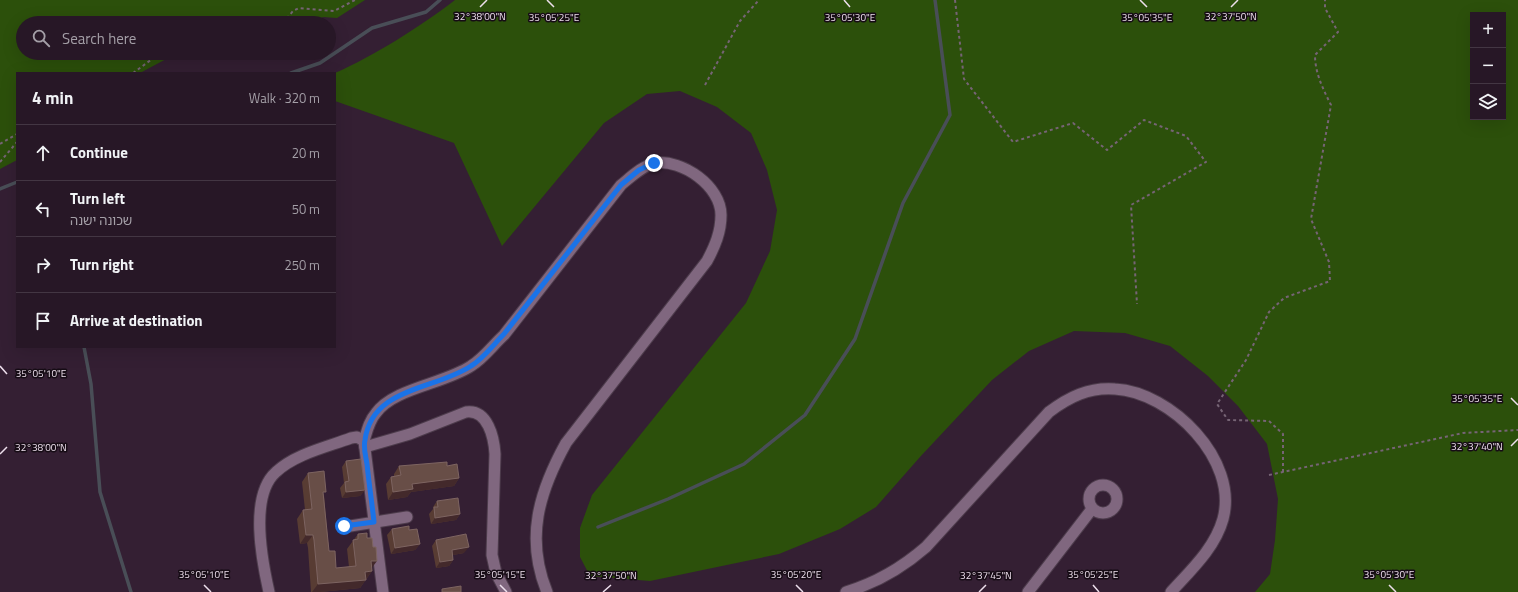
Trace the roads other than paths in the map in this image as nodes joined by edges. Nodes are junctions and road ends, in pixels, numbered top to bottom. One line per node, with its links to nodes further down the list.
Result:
1 (365, 444): 4 (street); 6 (street); 8 (street); 9 (street)
2 (1092, 509): 11 (street)
3 (408, 517): 4 (street)
4 (374, 522): 5 (street); 7 (street)
5 (344, 526)
6 (270, 592)
7 (382, 592)
8 (506, 592)
9 (547, 592)
10 (846, 592): 12 (street)
11 (1028, 592)
12 (1171, 592)

